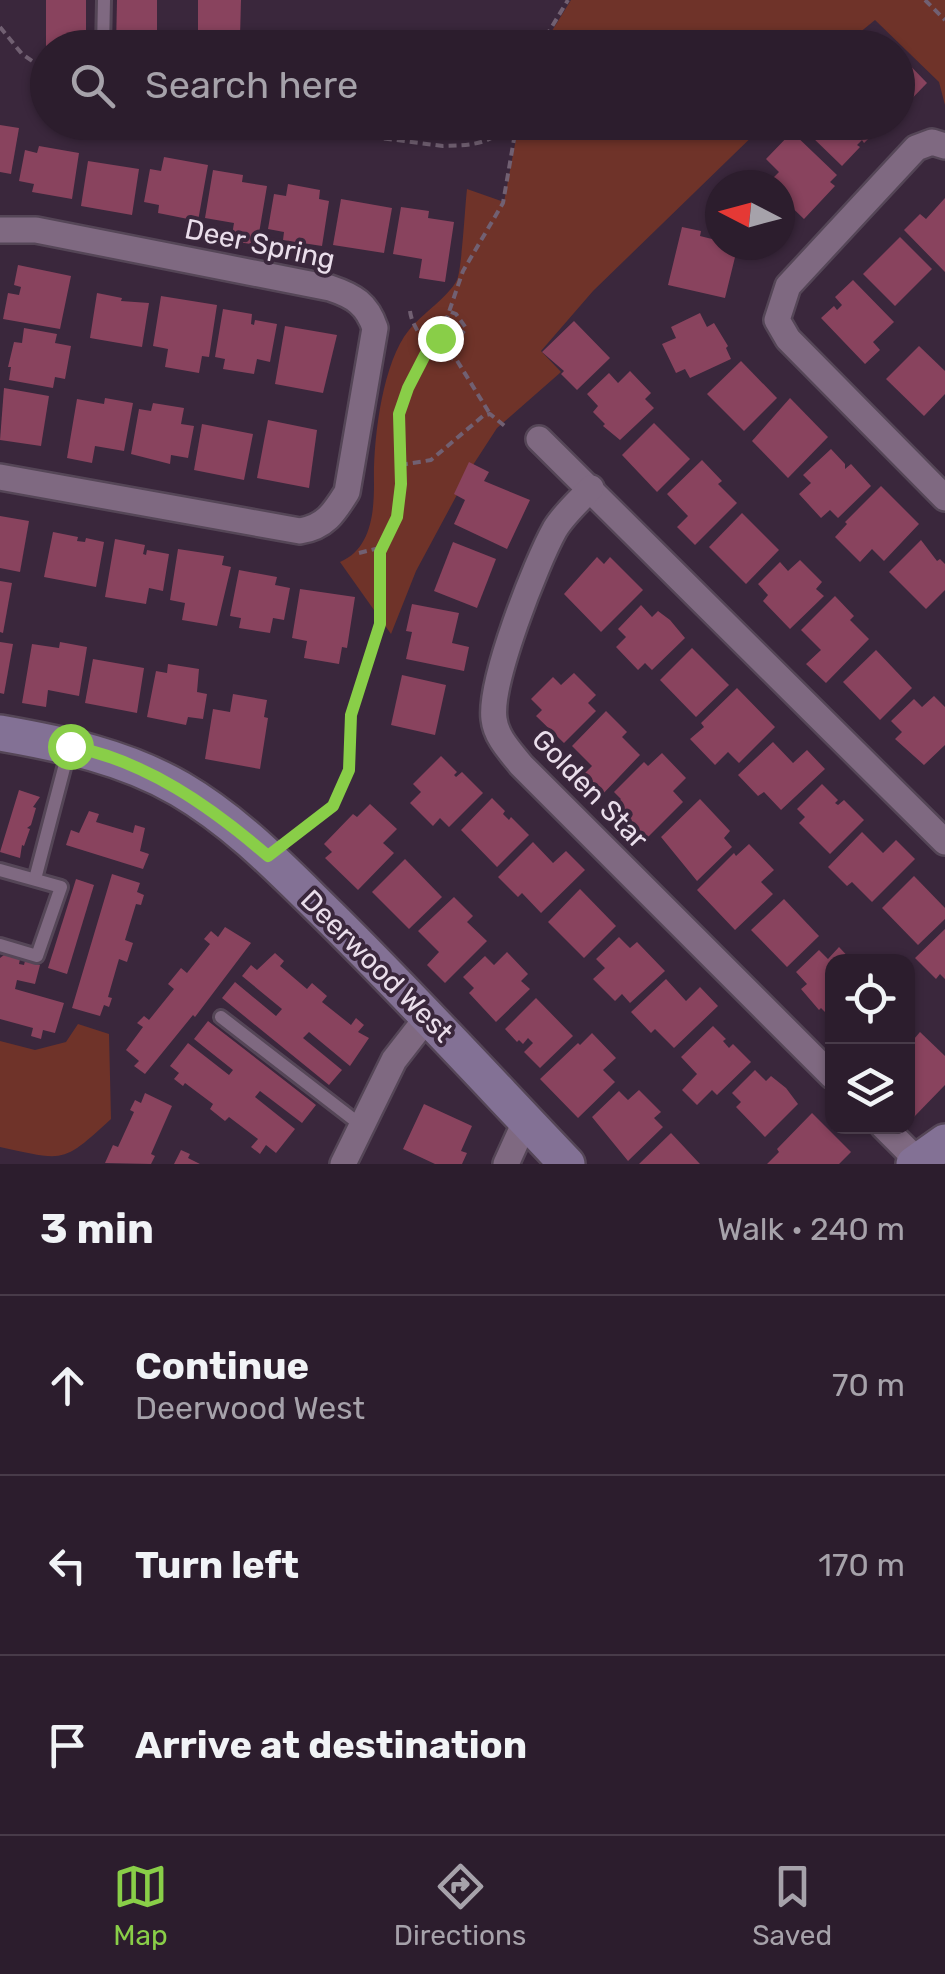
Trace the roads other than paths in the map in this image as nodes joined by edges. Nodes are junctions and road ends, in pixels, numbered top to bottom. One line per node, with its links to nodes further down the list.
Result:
1 (104, 0): 2 (lane)
2 (104, 30)
3 (945, 146): 8 (street)
4 (0, 230): 6 (street, Deer Spring)
5 (539, 439): 7 (street)
6 (0, 477)
7 (590, 488): 11 (street); 17 (street, Golden Star)
8 (945, 498)
9 (0, 732): 10 (street, Deerwood West)
10 (70, 746): 13 (lane); 15 (street, Deerwood West)
11 (945, 842)
12 (0, 870): 13 (lane)
13 (35, 880): 14 (lane)
14 (0, 945)
15 (430, 1015): 18 (street, Deerwood West); 19 (street)
16 (221, 1016): 19 (lane)
17 (825, 1069)
18 (525, 1122): 23 (street); 24 (street, Deerwood West)
19 (362, 1126): 22 (street)
20 (894, 1134): 21 (street)
21 (926, 1156)
22 (343, 1164)
23 (506, 1164)
24 (567, 1164)

